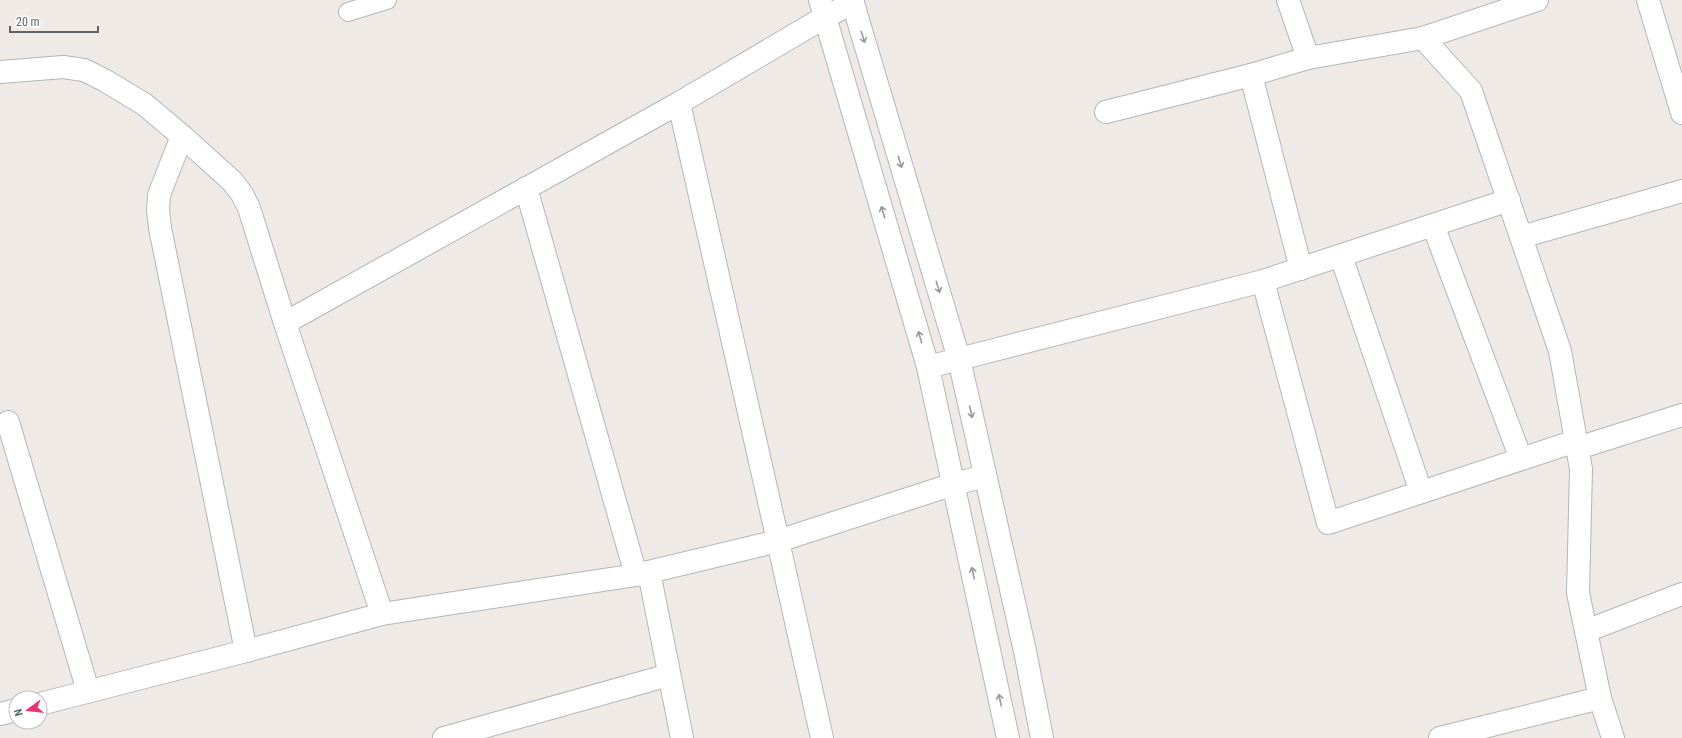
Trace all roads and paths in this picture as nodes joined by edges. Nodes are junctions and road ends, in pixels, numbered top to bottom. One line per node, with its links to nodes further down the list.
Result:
1 (387, 0): 7 (lane)
2 (1288, 0): 9 (street)
3 (1537, 0): 8 (street)
4 (1648, 0): 14 (street)
5 (853, 1): 6 (street); 25 (street, one-way to 25)
6 (823, 8): 12 (street); 26 (street, one-way to 6)
7 (348, 12)
8 (1423, 38): 9 (street); 18 (street)
9 (1308, 58): 11 (street)
10 (0, 72): 15 (street)
11 (1251, 75): 13 (street); 22 (street)
12 (679, 103): 16 (street); 34 (street)
13 (1106, 112)
14 (1682, 113)
15 (182, 136): 24 (street); 39 (street)
16 (526, 188): 24 (street); 35 (street)
17 (1682, 191): 20 (street)
18 (1508, 200): 19 (street); 20 (street)
19 (1433, 225): 21 (street); 30 (street)
20 (1522, 237): 29 (street)
21 (1341, 256): 22 (street); 33 (street)
22 (1301, 269): 23 (street)
23 (1263, 281): 25 (street); 33 (street)
24 (285, 323): 37 (street)
25 (959, 359): 26 (street); 31 (street, one-way to 31)
26 (928, 367): 32 (street)
27 (1682, 415): 29 (street)
28 (8, 422): 41 (street)
29 (1577, 445): 30 (street); 38 (street)
30 (1521, 459): 33 (street)
31 (985, 476): 32 (street); 48 (street)
32 (954, 484): 34 (street); 47 (street, one-way to 32)
33 (1421, 492)
34 (778, 541): 35 (street); 46 (street)
35 (643, 574): 37 (street); 40 (street)
36 (1682, 594): 38 (street)
37 (382, 614): 39 (street)
38 (1586, 631): 42 (street)
39 (246, 651): 41 (street)
40 (669, 675): 44 (street); 45 (street)
41 (88, 692): 43 (street)
42 (1600, 698): 49 (street); 50 (street)
43 (48, 702)
44 (444, 738)
45 (682, 738)
46 (822, 738)
47 (1008, 738)
48 (1042, 738)
49 (1440, 738)
50 (1613, 738)

